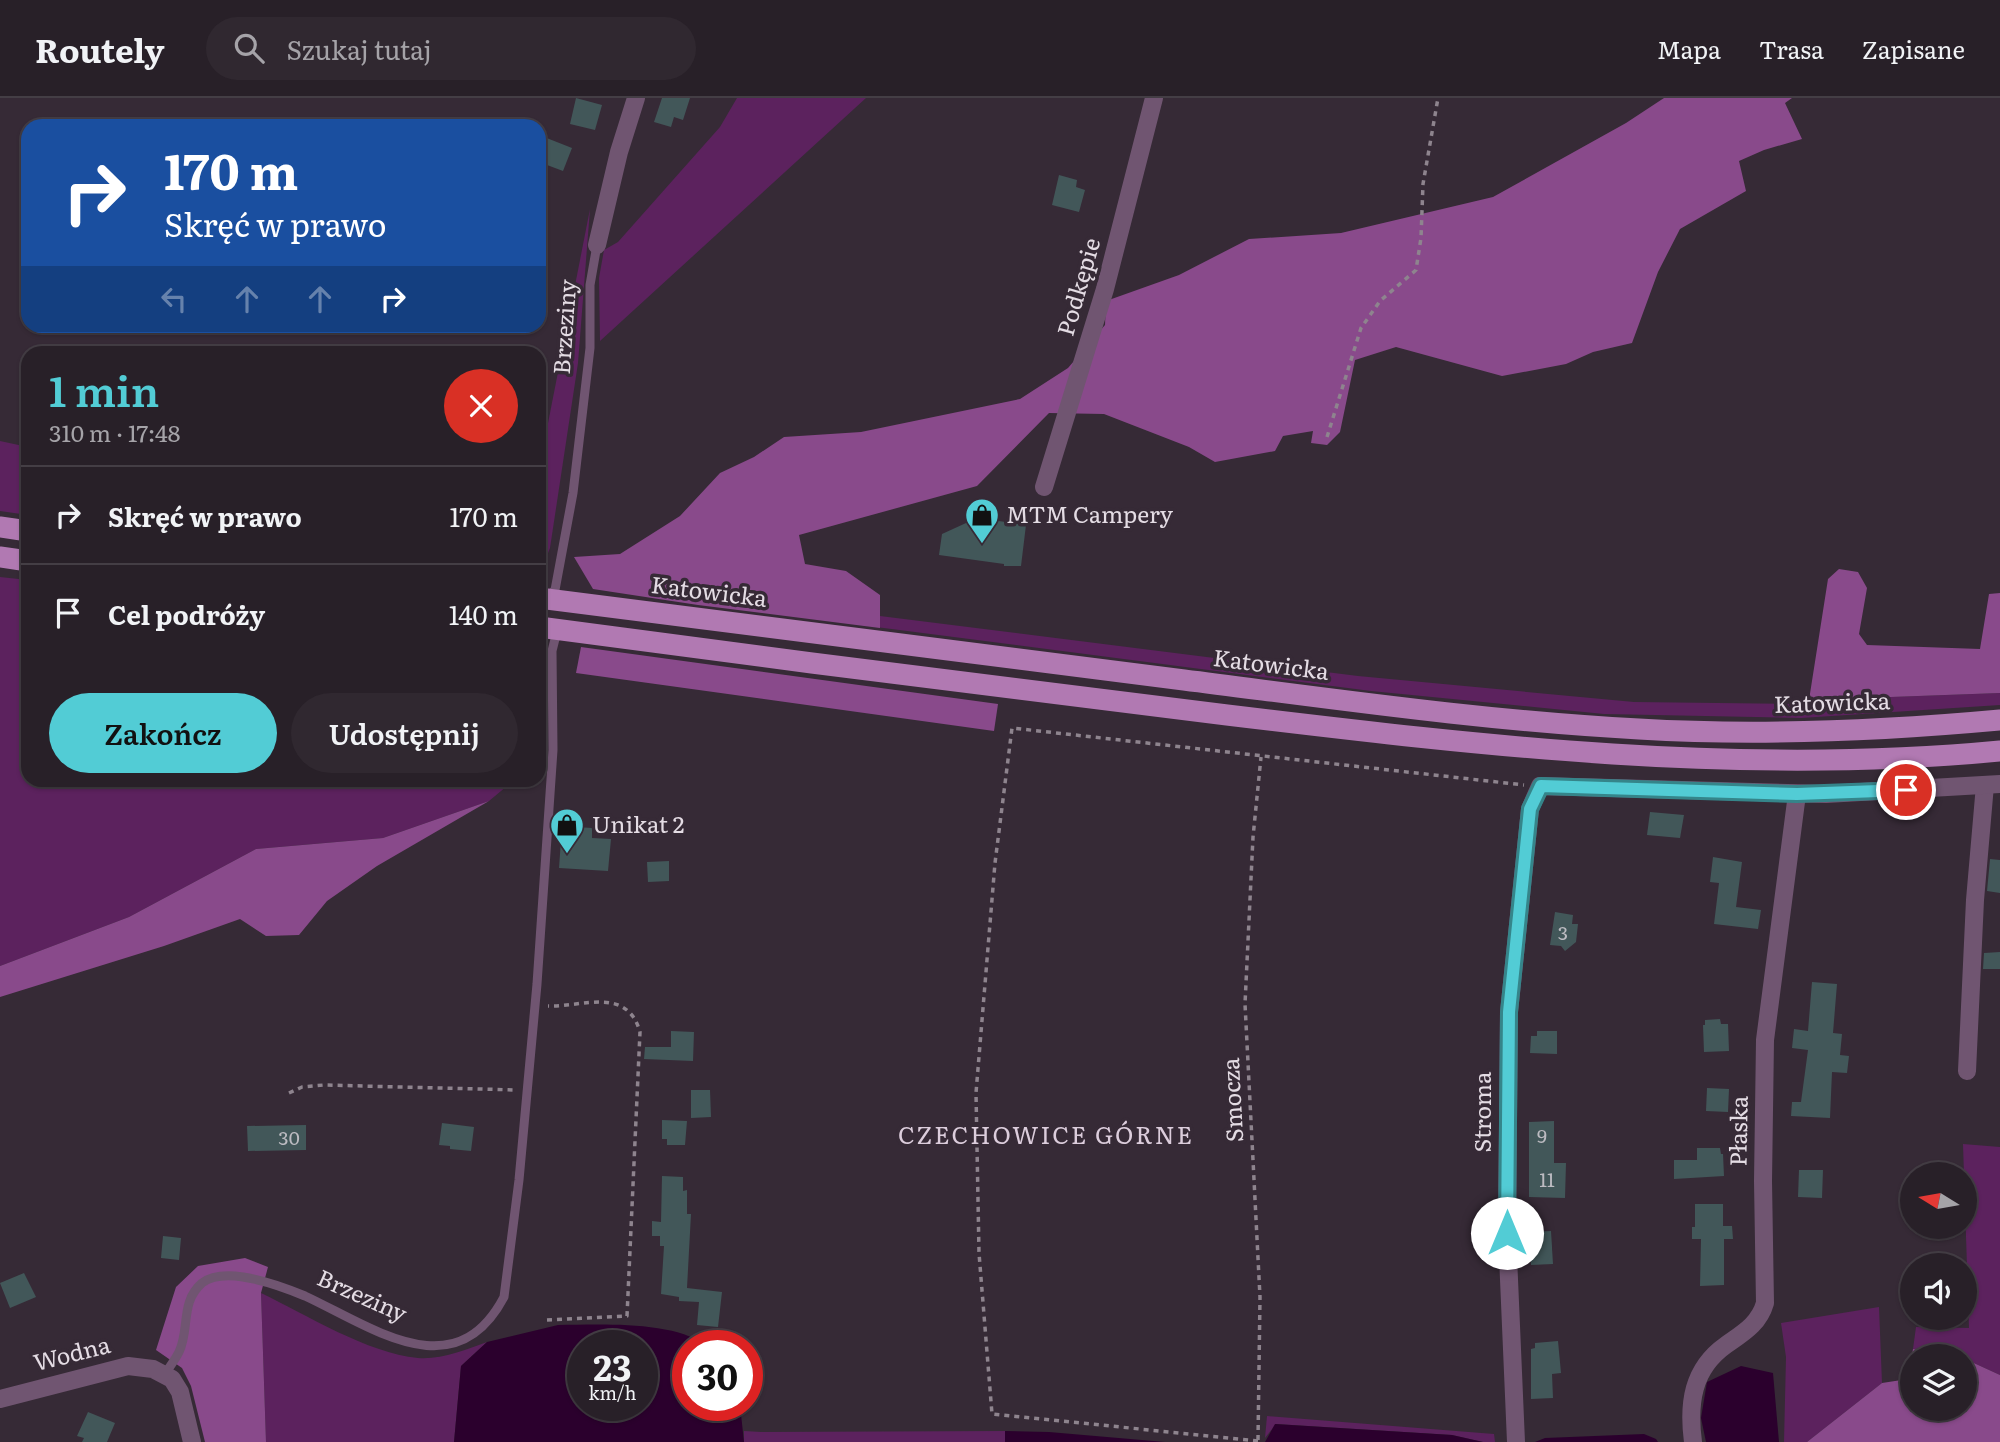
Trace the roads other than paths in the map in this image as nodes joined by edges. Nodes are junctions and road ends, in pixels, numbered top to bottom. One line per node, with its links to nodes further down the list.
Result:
1 (636, 98): 3 (street, Brzeziny)
2 (1154, 98): 4 (street, Podkępie)
3 (597, 245): 9 (lane, Brzeziny)
4 (1044, 486)
5 (0, 527): 6 (main road)
6 (21, 530)
7 (0, 557): 8 (main road)
8 (21, 560)
9 (546, 595)
10 (546, 599): 13 (main road, Katowicka)
11 (546, 628): 12 (main road)
12 (561, 630): 14 (main road); 18 (lane, Brzeziny)
13 (2000, 720)
14 (2000, 751)
15 (1992, 785): 16 (street); 17 (street)
16 (1797, 794): 21 (street, Stroma); 22 (street, Płaska)
17 (1967, 1071)
18 (164, 1375): 19 (street, Wodna); 20 (street)
19 (0, 1399)
20 (192, 1442)
21 (1516, 1442)
22 (1693, 1442)

